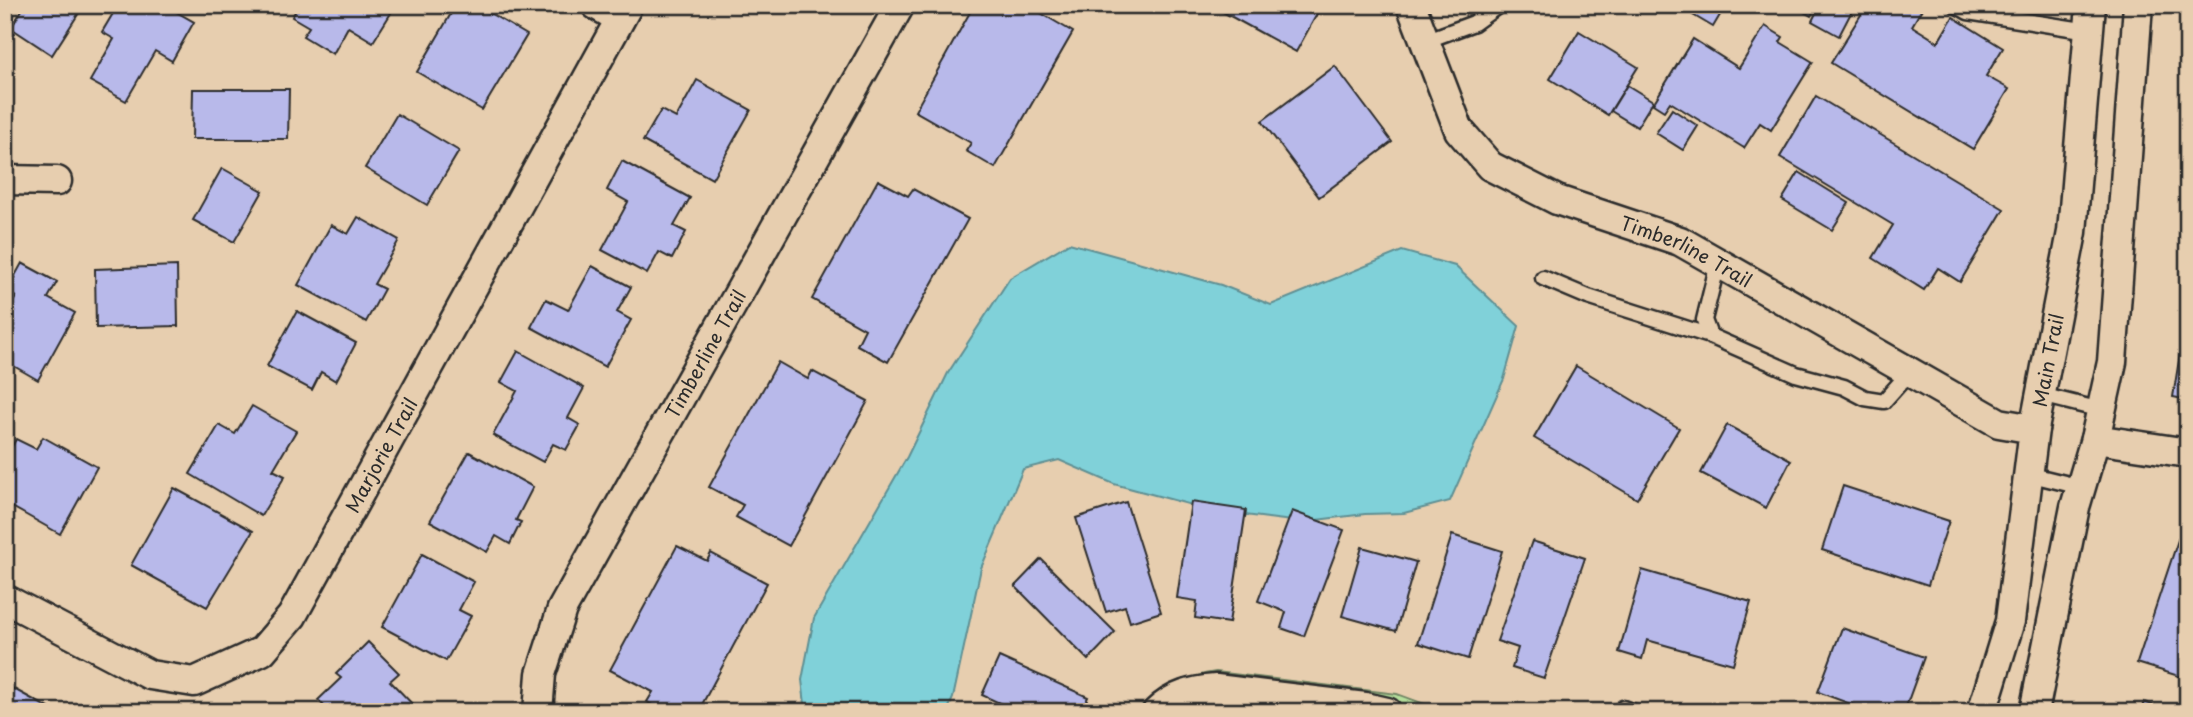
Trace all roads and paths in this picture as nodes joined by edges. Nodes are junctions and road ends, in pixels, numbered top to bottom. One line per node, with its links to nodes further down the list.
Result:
1 (900, 5): 23 (street, Timberline Trail)
2 (1411, 5): 8 (street, Timberline Trail)
3 (1499, 5): 8 (lane)
4 (1956, 5): 7 (lane)
5 (2138, 5): 16 (street)
6 (615, 10): 22 (street, Marjorie Trail)
7 (2090, 18): 15 (street, Main Trail)
8 (1425, 41): 11 (street, Timberline Trail)
9 (5, 180): 10 (street)
10 (57, 181)
11 (1718, 263): 13 (lane); 14 (street, Timberline Trail)
12 (1544, 278): 13 (lane)
13 (1710, 336): 14 (lane)
14 (1909, 373): 17 (street, Timberline Trail)
15 (2041, 395): 16 (lane); 17 (street, Main Trail)
16 (2101, 410): 18 (street)
17 (2034, 429): 20 (street, Main Trail)
18 (2095, 439): 19 (street); 21 (street)
19 (2188, 453)
20 (2028, 474): 21 (lane); 28 (street, Main Trail)
21 (2081, 487): 29 (street)
22 (5, 599)
23 (538, 712)
24 (1157, 712): 25 (street)
25 (1387, 712)
26 (1622, 712): 27 (lane)
27 (1634, 712)
28 (1982, 712)
29 (2034, 712)

